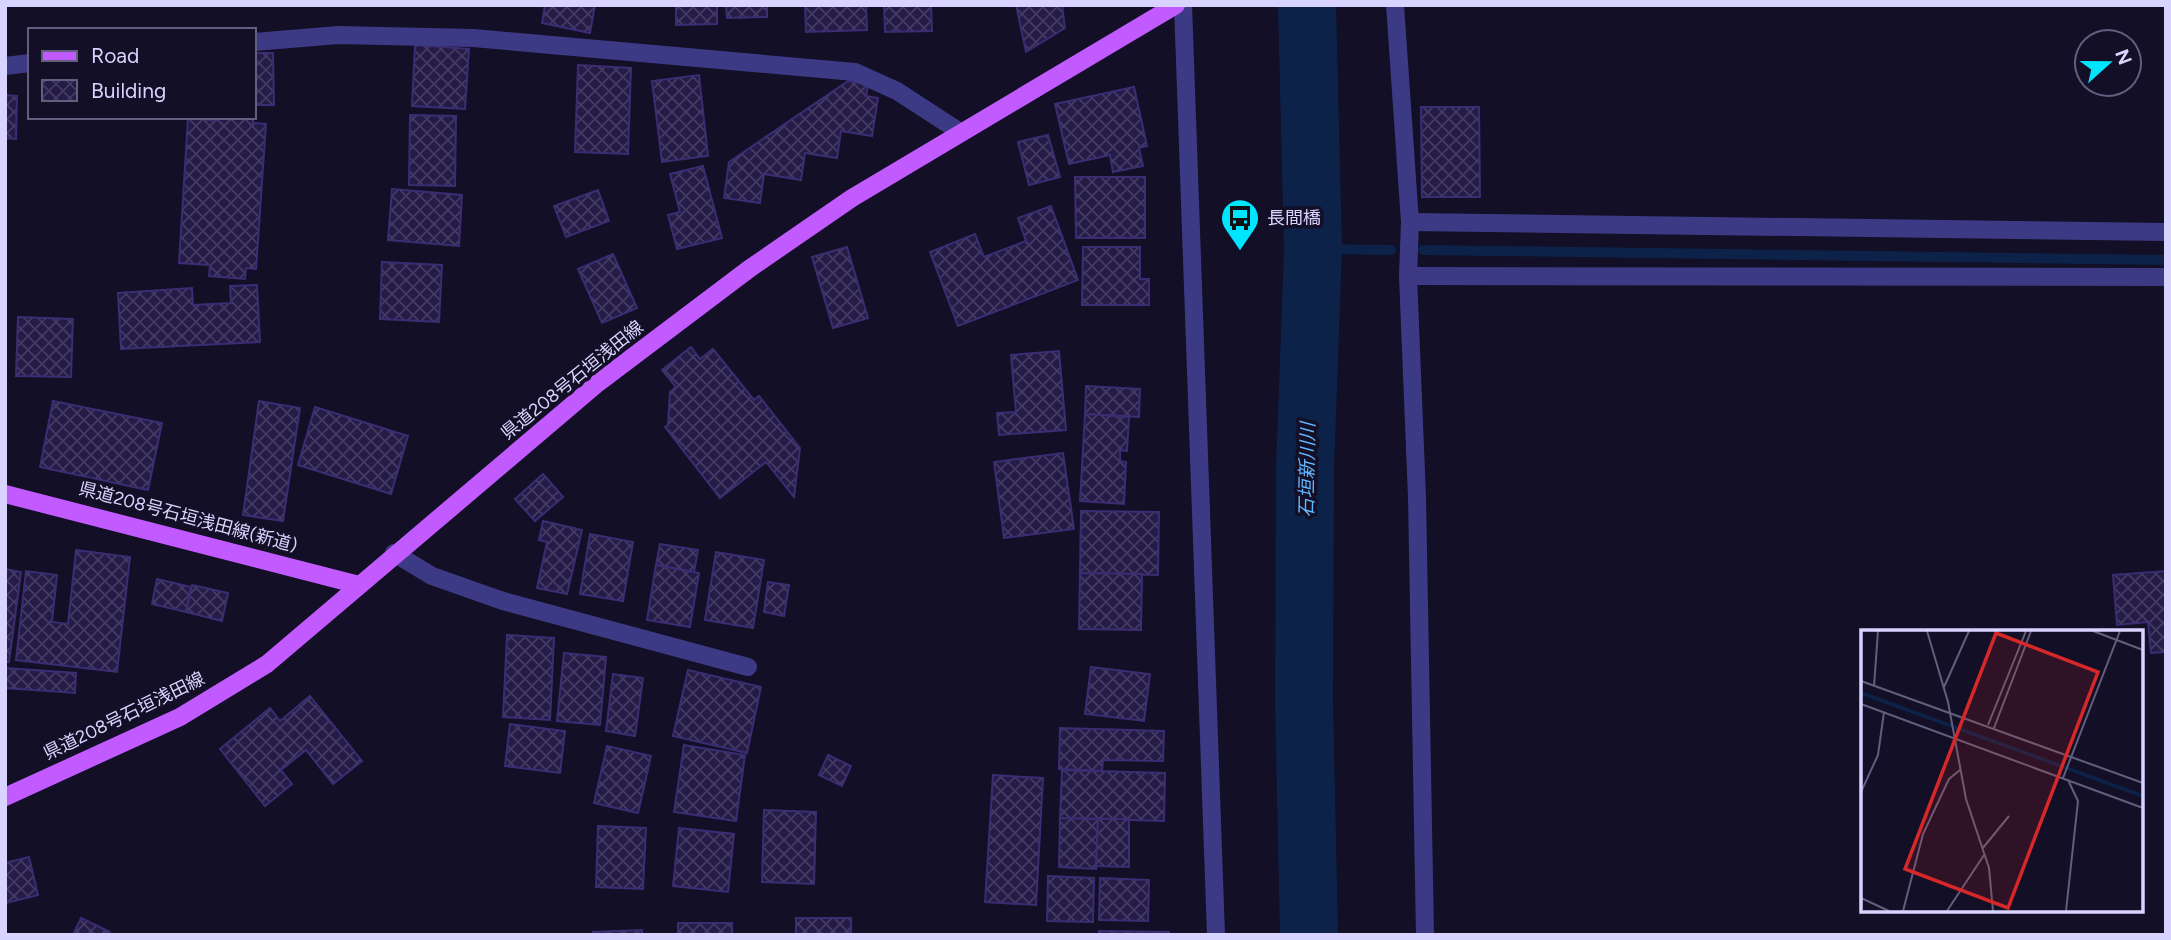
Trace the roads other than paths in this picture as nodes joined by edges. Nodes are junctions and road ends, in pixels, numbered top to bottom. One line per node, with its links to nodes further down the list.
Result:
1 (1175, 5): 7 (main road, 県道208号石垣浅田線)
2 (1183, 5): 17 (street)
3 (1395, 5): 8 (street)
4 (256, 42): 7 (street)
5 (28, 63): 6 (street)
6 (5, 66)
7 (960, 132): 13 (main road, 県道208号石垣浅田線)
8 (1410, 222): 9 (street); 10 (street)
9 (2166, 232)
10 (1408, 276): 11 (street); 18 (street)
11 (2166, 276)
12 (5, 494): 14 (main road, 県道208号石垣浅田線(新道))
13 (394, 553): 14 (main road, 県道208号石垣浅田線); 15 (street)
14 (359, 585): 16 (main road, 県道208号石垣浅田線)
15 (748, 667)
16 (5, 797)
17 (1216, 935)
18 (1424, 935)

